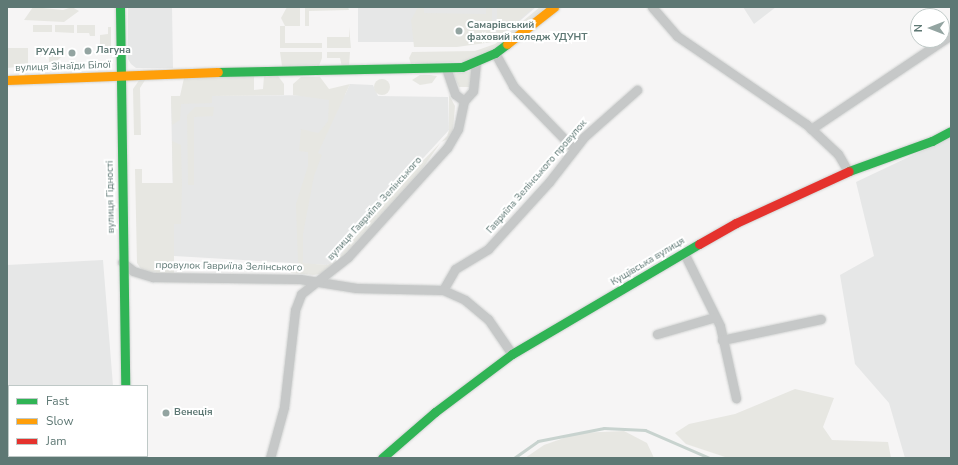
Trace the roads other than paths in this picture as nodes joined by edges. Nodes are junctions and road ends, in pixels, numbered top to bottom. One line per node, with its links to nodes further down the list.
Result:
1 (120, 7): 8 (street, вулиця Гідності)
2 (554, 7): 5 (street)
3 (652, 7): 12 (street)
4 (951, 35): 12 (street)
5 (495, 54): 6 (street); 14 (street)
6 (476, 63): 7 (street); 11 (street, вулиця Гавриїла Зелінського)
7 (446, 68): 8 (street); 11 (street)
8 (120, 76): 9 (street, вулиця Зінаїди Білої); 17 (street, вулиця Гідності)
9 (7, 80)
10 (637, 90): 14 (street, Гавриїла Зелінського провулок)
11 (464, 101): 18 (street, вулиця Гавриїла Зелінського)
12 (811, 130): 15 (street)
13 (951, 131): 15 (street, Кущівська вулиця)
14 (574, 149): 19 (street, Гавриїла Зелінського провулок)
15 (848, 170): 16 (street, Кущівська вулиця)
16 (684, 253): 20 (street); 24 (street, Кущівська вулиця)
17 (122, 262): 18 (street, провулок Гавриїла Зелінського); 25 (street, вулиця Гідності)
18 (316, 280): 19 (street); 27 (street, вулиця Гавриїла Зелінського)
19 (443, 290): 24 (street)
20 (715, 317): 22 (street); 23 (street)
21 (821, 319): 23 (street)
22 (657, 334)
23 (722, 340): 26 (street)
24 (512, 354): 28 (street, Кущівська вулиця)
25 (125, 385)
26 (736, 398)
27 (270, 458)
28 (382, 458)

